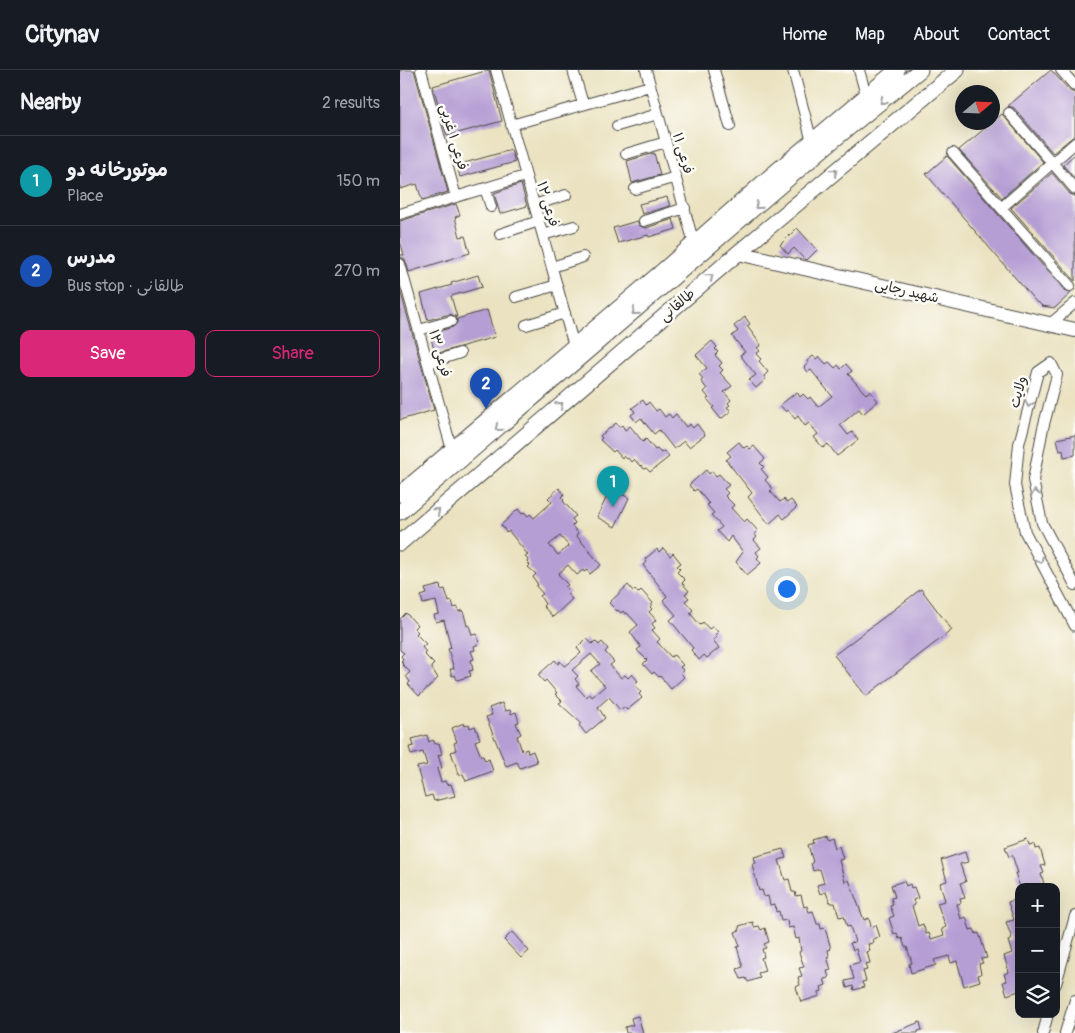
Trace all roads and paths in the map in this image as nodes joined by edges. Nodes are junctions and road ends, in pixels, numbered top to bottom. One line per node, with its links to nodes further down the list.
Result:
1 (421, 70): 33 (street, فرعی ۱ غربی)
2 (496, 70): 18 (street, فرعی ۱۲)
3 (573, 70): 15 (street)
4 (646, 70): 12 (street, فرعی ۱۱)
5 (714, 70): 20 (street)
6 (793, 70): 22 (street)
7 (858, 70): 14 (street)
8 (897, 70): 14 (main road)
9 (920, 70): 64 (main road, طالقانی, one-way to 64)
10 (957, 70): 45 (main road, طالقانی, one-way to 10)
11 (1061, 70): 13 (street)
12 (650, 86): 15 (street); 17 (street, فرعی ۱۱)
13 (1075, 86)
14 (866, 95): 22 (main road)
15 (583, 104): 18 (street)
16 (1009, 113): 26 (street)
17 (658, 114): 19 (street); 21 (street, فرعی ۱۱)
18 (511, 125): 27 (street, فرعی ۱۲)
19 (617, 126)
20 (730, 126)
21 (666, 142): 25 (street); 28 (street, فرعی ۱۱)
22 (812, 142): 44 (main road)
23 (1075, 143): 26 (street)
24 (953, 152): 37 (street)
25 (626, 154)
26 (1053, 163): 31 (street); 37 (street)
27 (525, 176): 29 (street); 34 (street, فرعی ۱۲)
28 (676, 177): 30 (street); 36 (street, فرعی ۱۱)
29 (485, 188): 33 (street); 35 (street)
30 (635, 189)
31 (1075, 189)
32 (566, 195): 34 (street)
33 (456, 197): 38 (street)
34 (534, 205): 39 (street, فرعی ۱۲)
35 (491, 207)
36 (685, 208): 40 (street); 44 (street, فرعی ۱۱)
37 (1001, 208): 50 (street)
38 (400, 214)
39 (539, 221): 42 (street); 43 (street, فرعی ۱۲)
40 (644, 221)
41 (574, 226): 43 (street)
42 (500, 234)
43 (543, 235): 48 (street, فرعی ۱۲)
44 (694, 244): 59 (main road)
45 (738, 253): 55 (street, شهید رجایی); 65 (main road, طالقانی, one-way to 45)
46 (583, 257): 48 (street)
47 (400, 264): 57 (street, فرعی ۱۳)
48 (552, 267): 49 (street, فرعی ۱۲)
49 (557, 285): 51 (street); 53 (street, فرعی ۱۲)
50 (1070, 286)
51 (516, 297)
52 (1075, 303): 55 (street)
53 (565, 313): 56 (street); 59 (street, فرعی ۱۲)
54 (451, 320): 57 (street)
55 (1050, 324): 58 (street, شهید رجایی)
56 (526, 325)
57 (419, 330): 61 (street, فرعی ۱۳)
58 (1075, 330)
59 (574, 346): 62 (main road)
60 (460, 353): 61 (street)
61 (429, 363): 62 (street, فرعی ۱۳)
62 (452, 450): 63 (main road)
63 (400, 494)
64 (400, 512)
65 (400, 543)
66 (1075, 585): 67 (street, ولایت, one-way to 67)
67 (1075, 626)
68 (1075, 916): 69 (street)
69 (1059, 973)
70 (1075, 1000): 73 (street)
71 (1047, 1018): 72 (street)
72 (1043, 1033)
73 (1065, 1033)

